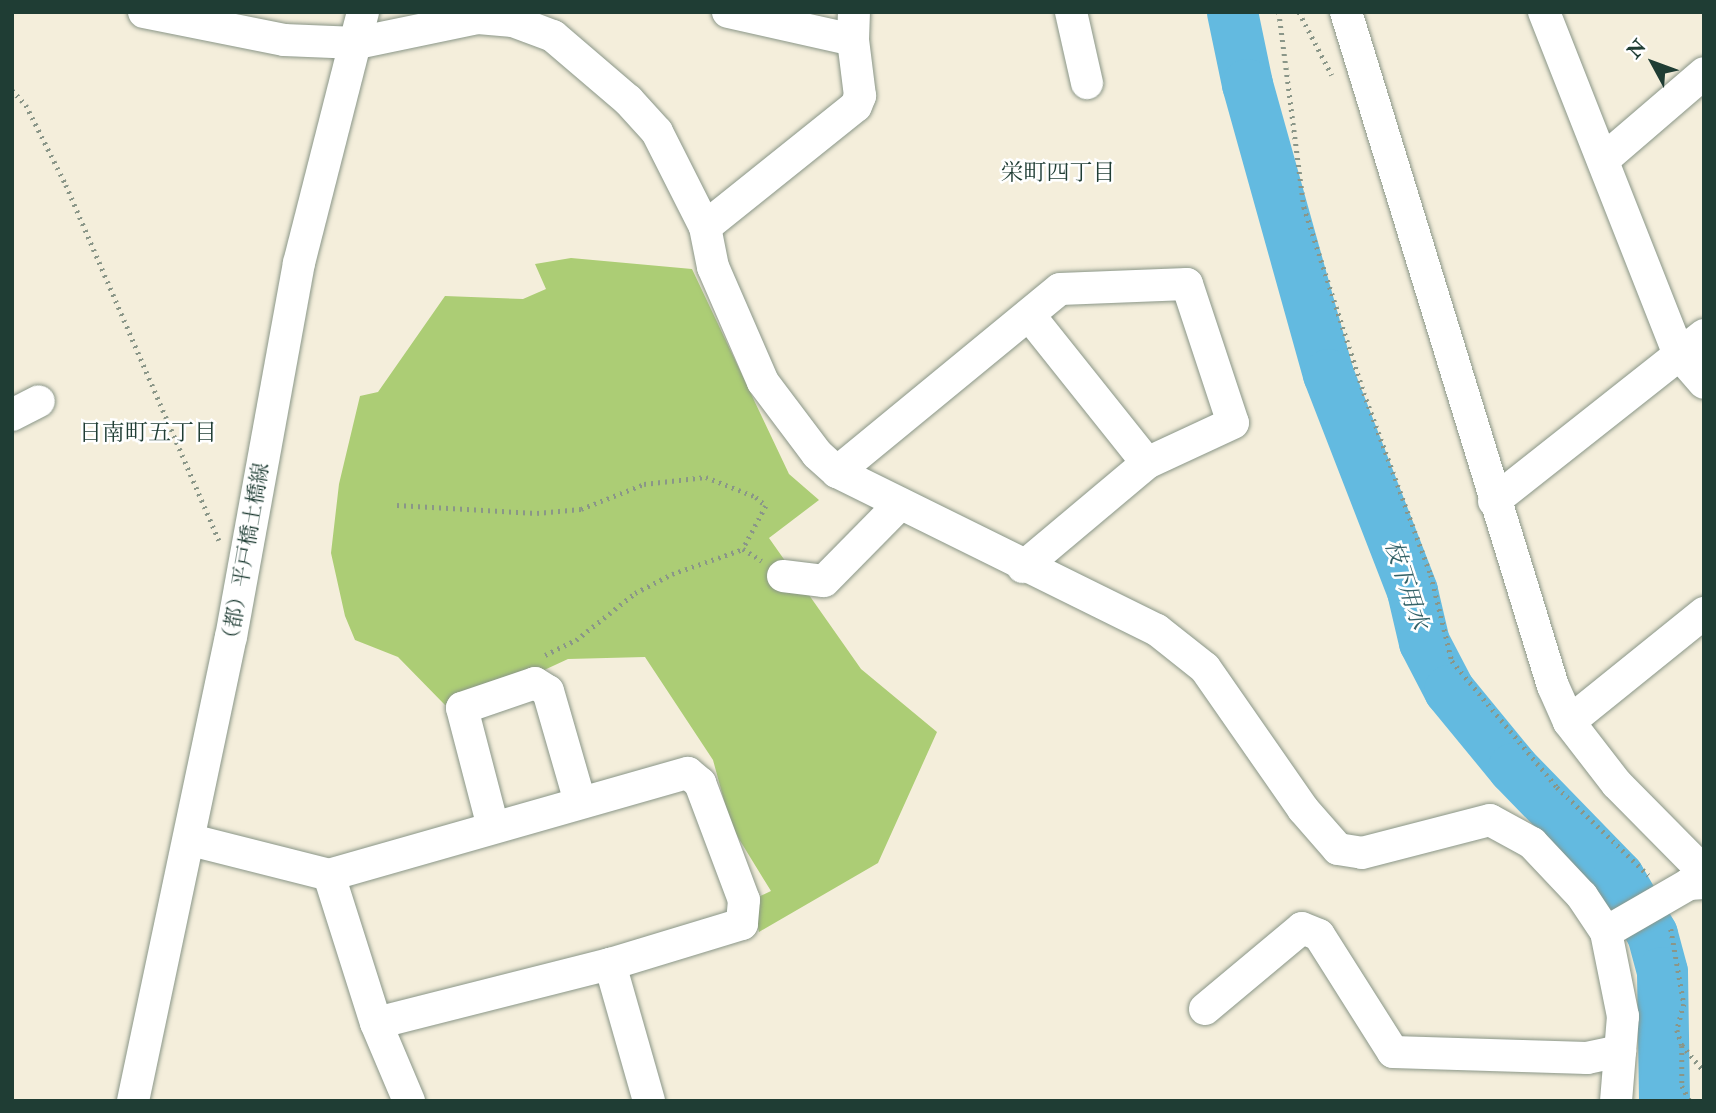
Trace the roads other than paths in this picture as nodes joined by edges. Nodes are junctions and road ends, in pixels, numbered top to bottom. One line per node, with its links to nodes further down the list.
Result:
1 (144, 12): 7 (street)
2 (728, 12): 8 (street)
3 (1071, 12): 11 (street)
4 (1346, 12): 20 (street)
5 (1544, 12): 12 (street)
6 (514, 16): 9 (street); 13 (street)
7 (184, 17): 9 (street)
8 (854, 26): 13 (street)
9 (360, 27): 28 (street, （都）平戸橋土橋線)
10 (1704, 73): 12 (street)
11 (1087, 83)
12 (1603, 160): 16 (street)
13 (705, 228): 19 (street)
14 (1029, 315): 18 (street); 18 (street); 19 (street)
15 (1704, 335): 16 (street)
16 (1679, 354): 17 (street); 20 (street)
17 (1704, 383)
18 (1147, 463): 22 (street)
19 (837, 472): 21 (street)
20 (1494, 501): 25 (street)
21 (900, 504): 22 (street); 23 (street)
22 (1023, 567): 32 (street)
23 (783, 576)
24 (1704, 613): 25 (street)
25 (1569, 722): 29 (street)
26 (580, 802): 27 (street); 27 (street); 33 (street)
27 (493, 827): 30 (street)
28 (191, 840): 30 (street); 37 (street, （都）平戸橋土橋線)
29 (1704, 872)
30 (329, 875): 35 (street)
31 (1704, 883): 32 (street)
32 (1613, 928): 36 (street)
33 (610, 964): 35 (street); 39 (street)
34 (1206, 1009): 36 (street)
35 (376, 1023): 38 (street)
36 (1620, 1051): 40 (street)
37 (133, 1101)
38 (409, 1101)
39 (649, 1101)
40 (1616, 1101)

